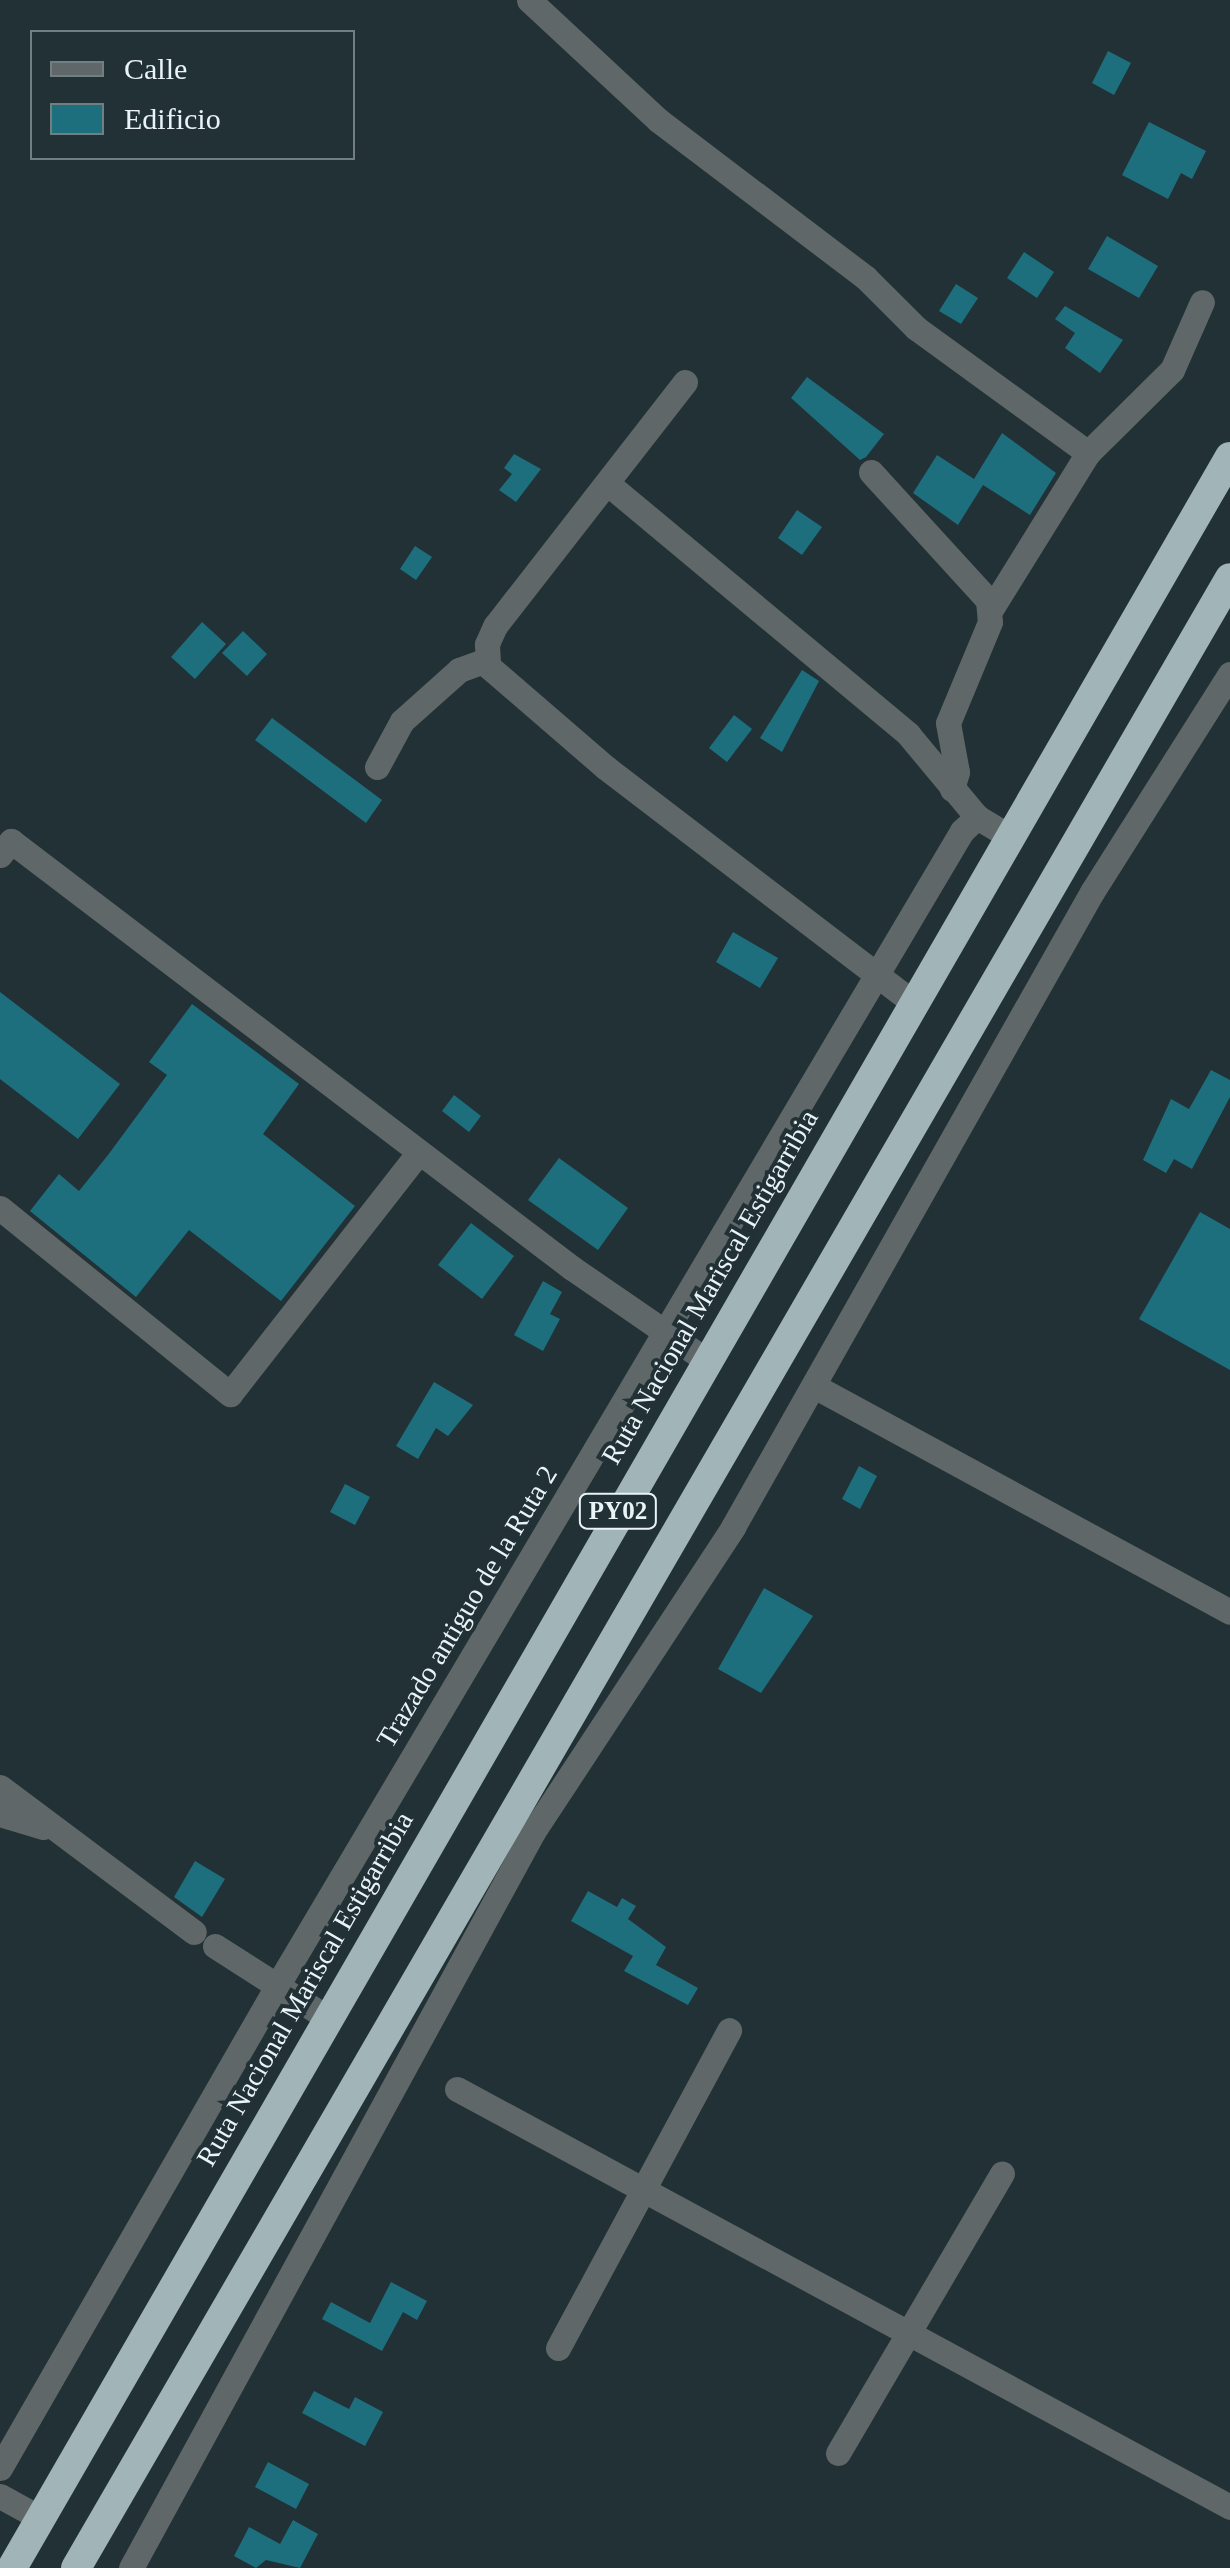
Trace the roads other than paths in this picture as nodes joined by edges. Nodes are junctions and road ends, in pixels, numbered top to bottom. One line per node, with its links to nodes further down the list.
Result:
1 (529, 0): 4 (street)
2 (1202, 302): 4 (street)
3 (685, 382): 7 (street)
4 (1088, 453): 9 (street)
5 (1230, 457): 15 (highway, Ruta Nacional Mariscal Estigarribia / PY02)
6 (870, 472): 9 (street)
7 (607, 483): 10 (street); 13 (street)
8 (1230, 578): 41 (highway, PY02)
9 (990, 611): 13 (street)
10 (487, 660): 12 (street); 17 (street)
11 (1230, 674): 23 (street)
12 (378, 766)
13 (952, 790): 14 (street)
14 (977, 817): 15 (street); 17 (street, Trazado antiguo de la Ruta 2)
15 (1009, 836): 18 (highway, Ruta Nacional Mariscal Estigarribia / PY02)
16 (0, 855): 19 (street)
17 (878, 976): 18 (street); 21 (street, Trazado antiguo de la Ruta 2)
18 (912, 1002): 22 (highway, Ruta Nacional Mariscal Estigarribia / PY02)
19 (418, 1152): 20 (street); 21 (street)
20 (0, 1208)
21 (665, 1332): 22 (street); 28 (street, Trazado antiguo de la Ruta 2)
22 (706, 1360): 29 (highway, Ruta Nacional Mariscal Estigarribia / PY02)
23 (814, 1386): 24 (street); 43 (street)
24 (1230, 1612)
25 (0, 1787): 27 (street)
26 (0, 1814): 27 (street)
27 (63, 1834): 28 (street)
28 (277, 1986): 29 (street); 37 (street, Trazado antiguo de la Ruta 2)
29 (326, 2017): 40 (highway, Ruta Nacional Mariscal Estigarribia / PY02)
30 (728, 2030): 33 (street)
31 (457, 2089): 33 (street)
32 (1002, 2174): 34 (street)
33 (640, 2188): 34 (street); 35 (street)
34 (910, 2334): 36 (street); 39 (street)
35 (558, 2348)
36 (838, 2453)
37 (0, 2468)
38 (0, 2496): 40 (street)
39 (1230, 2507)
40 (40, 2518): 42 (highway, Ruta Nacional Mariscal Estigarribia / PY02)
41 (90, 2560)
42 (12, 2568)
43 (131, 2568)

